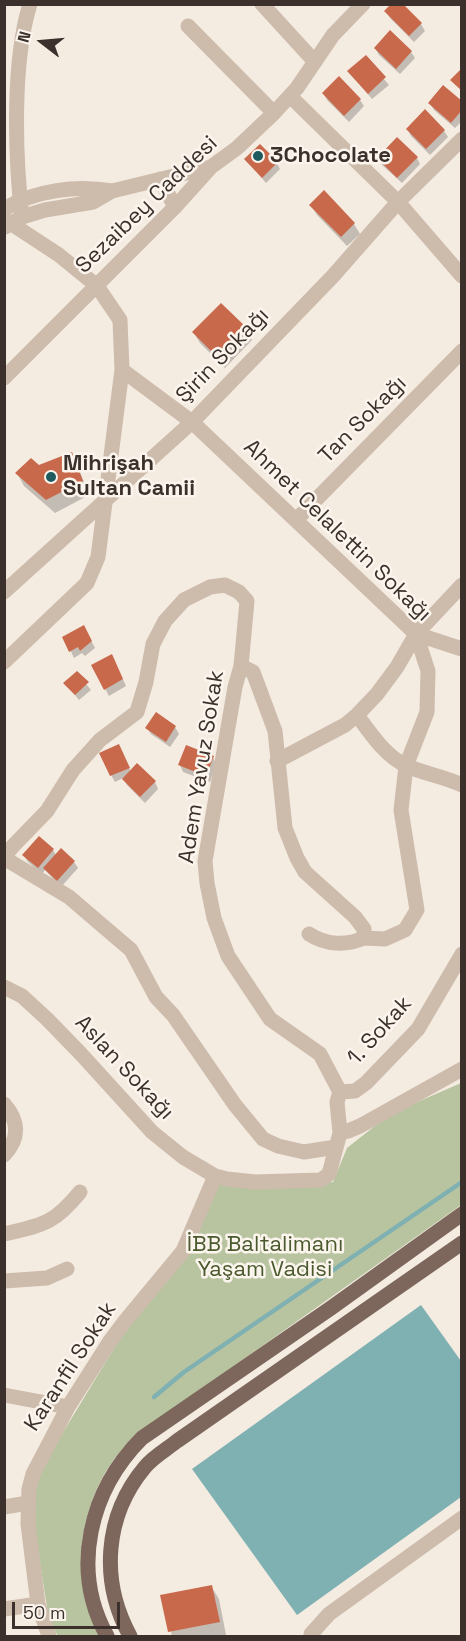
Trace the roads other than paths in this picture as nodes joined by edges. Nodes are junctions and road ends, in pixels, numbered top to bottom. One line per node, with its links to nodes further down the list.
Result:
1 (30, 4): 12 (street)
2 (262, 4): 5 (street)
3 (356, 7): 5 (street, Sezaibey Caddesi)
4 (188, 26): 7 (street)
5 (315, 62): 6 (street, Sezaibey Caddesi)
6 (290, 96): 7 (street, Sezaibey Caddesi); 13 (street)
7 (274, 113): 9 (street, Sezaibey Caddesi)
8 (462, 140): 13 (street, Şirin Sokağı)
9 (211, 167): 10 (street); 14 (street, Sezaibey Caddesi)
10 (160, 179): 11 (street); 14 (street)
11 (112, 191): 12 (street); 15 (street)
12 (20, 200): 15 (street)
13 (398, 202): 16 (street); 21 (street, Şirin Sokağı)
14 (175, 207): 17 (street, Sezaibey Caddesi)
15 (9, 219): 17 (street)
16 (462, 276)
17 (97, 285): 19 (street); 20 (street, Sezaibey Caddesi)
18 (462, 351): 23 (street, Tan Sokağı)
19 (122, 370): 21 (street, Ahmet Celalettin Sokağı); 22 (street)
20 (4, 378)
21 (192, 422): 22 (street, Şirin Sokağı); 23 (street, Ahmet Celalettin Sokağı)
22 (104, 503): 25 (street, Şirin Sokağı); 28 (street)
23 (296, 520): 26 (street, Ahmet Celalettin Sokağı)
24 (462, 585): 26 (street)
25 (4, 591)
26 (416, 634): 27 (street); 30 (street); 32 (street, Ahmet Celalettin Sokağı)
27 (462, 649)
28 (4, 662)
29 (241, 666): 31 (street); 34 (street, Adem Yavuz Sokak); 40 (street, Adem Yavuz Sokak)
30 (357, 715): 31 (street); 32 (street)
31 (278, 761): 36 (street)
32 (406, 766): 33 (street); 36 (street, Ahmet Celalettin Sokağı)
33 (462, 785)
34 (4, 857): 42 (street, Adem Yavuz Sokak)
35 (309, 934): 36 (street, Ahmet Celalettin Sokağı)
36 (364, 938)
37 (462, 954): 40 (street, 1. Sokak)
38 (4, 987): 44 (street, Aslan Sokağı)
39 (462, 1069): 42 (street)
40 (340, 1092): 42 (street, Adem Yavuz Sokak)
41 (4, 1104): 43 (street)
42 (338, 1140): 44 (street)
43 (4, 1155)
44 (215, 1176): 52 (street, Karanfil Sokak)
45 (80, 1192): 47 (street)
46 (462, 1214): 59 (main road)
47 (4, 1234)
48 (462, 1243): 60 (main road)
49 (67, 1269): 50 (street)
50 (4, 1281)
51 (4, 1395): 52 (street)
52 (68, 1407): 53 (street, Karanfil Sokak)
53 (28, 1503): 54 (street); 56 (street, Karanfil Sokak)
54 (4, 1507)
55 (462, 1518): 61 (street)
56 (38, 1604): 57 (street); 58 (street, Karanfil Sokak)
57 (4, 1609)
58 (48, 1636)
59 (107, 1636)
60 (130, 1636)
61 (311, 1636)

